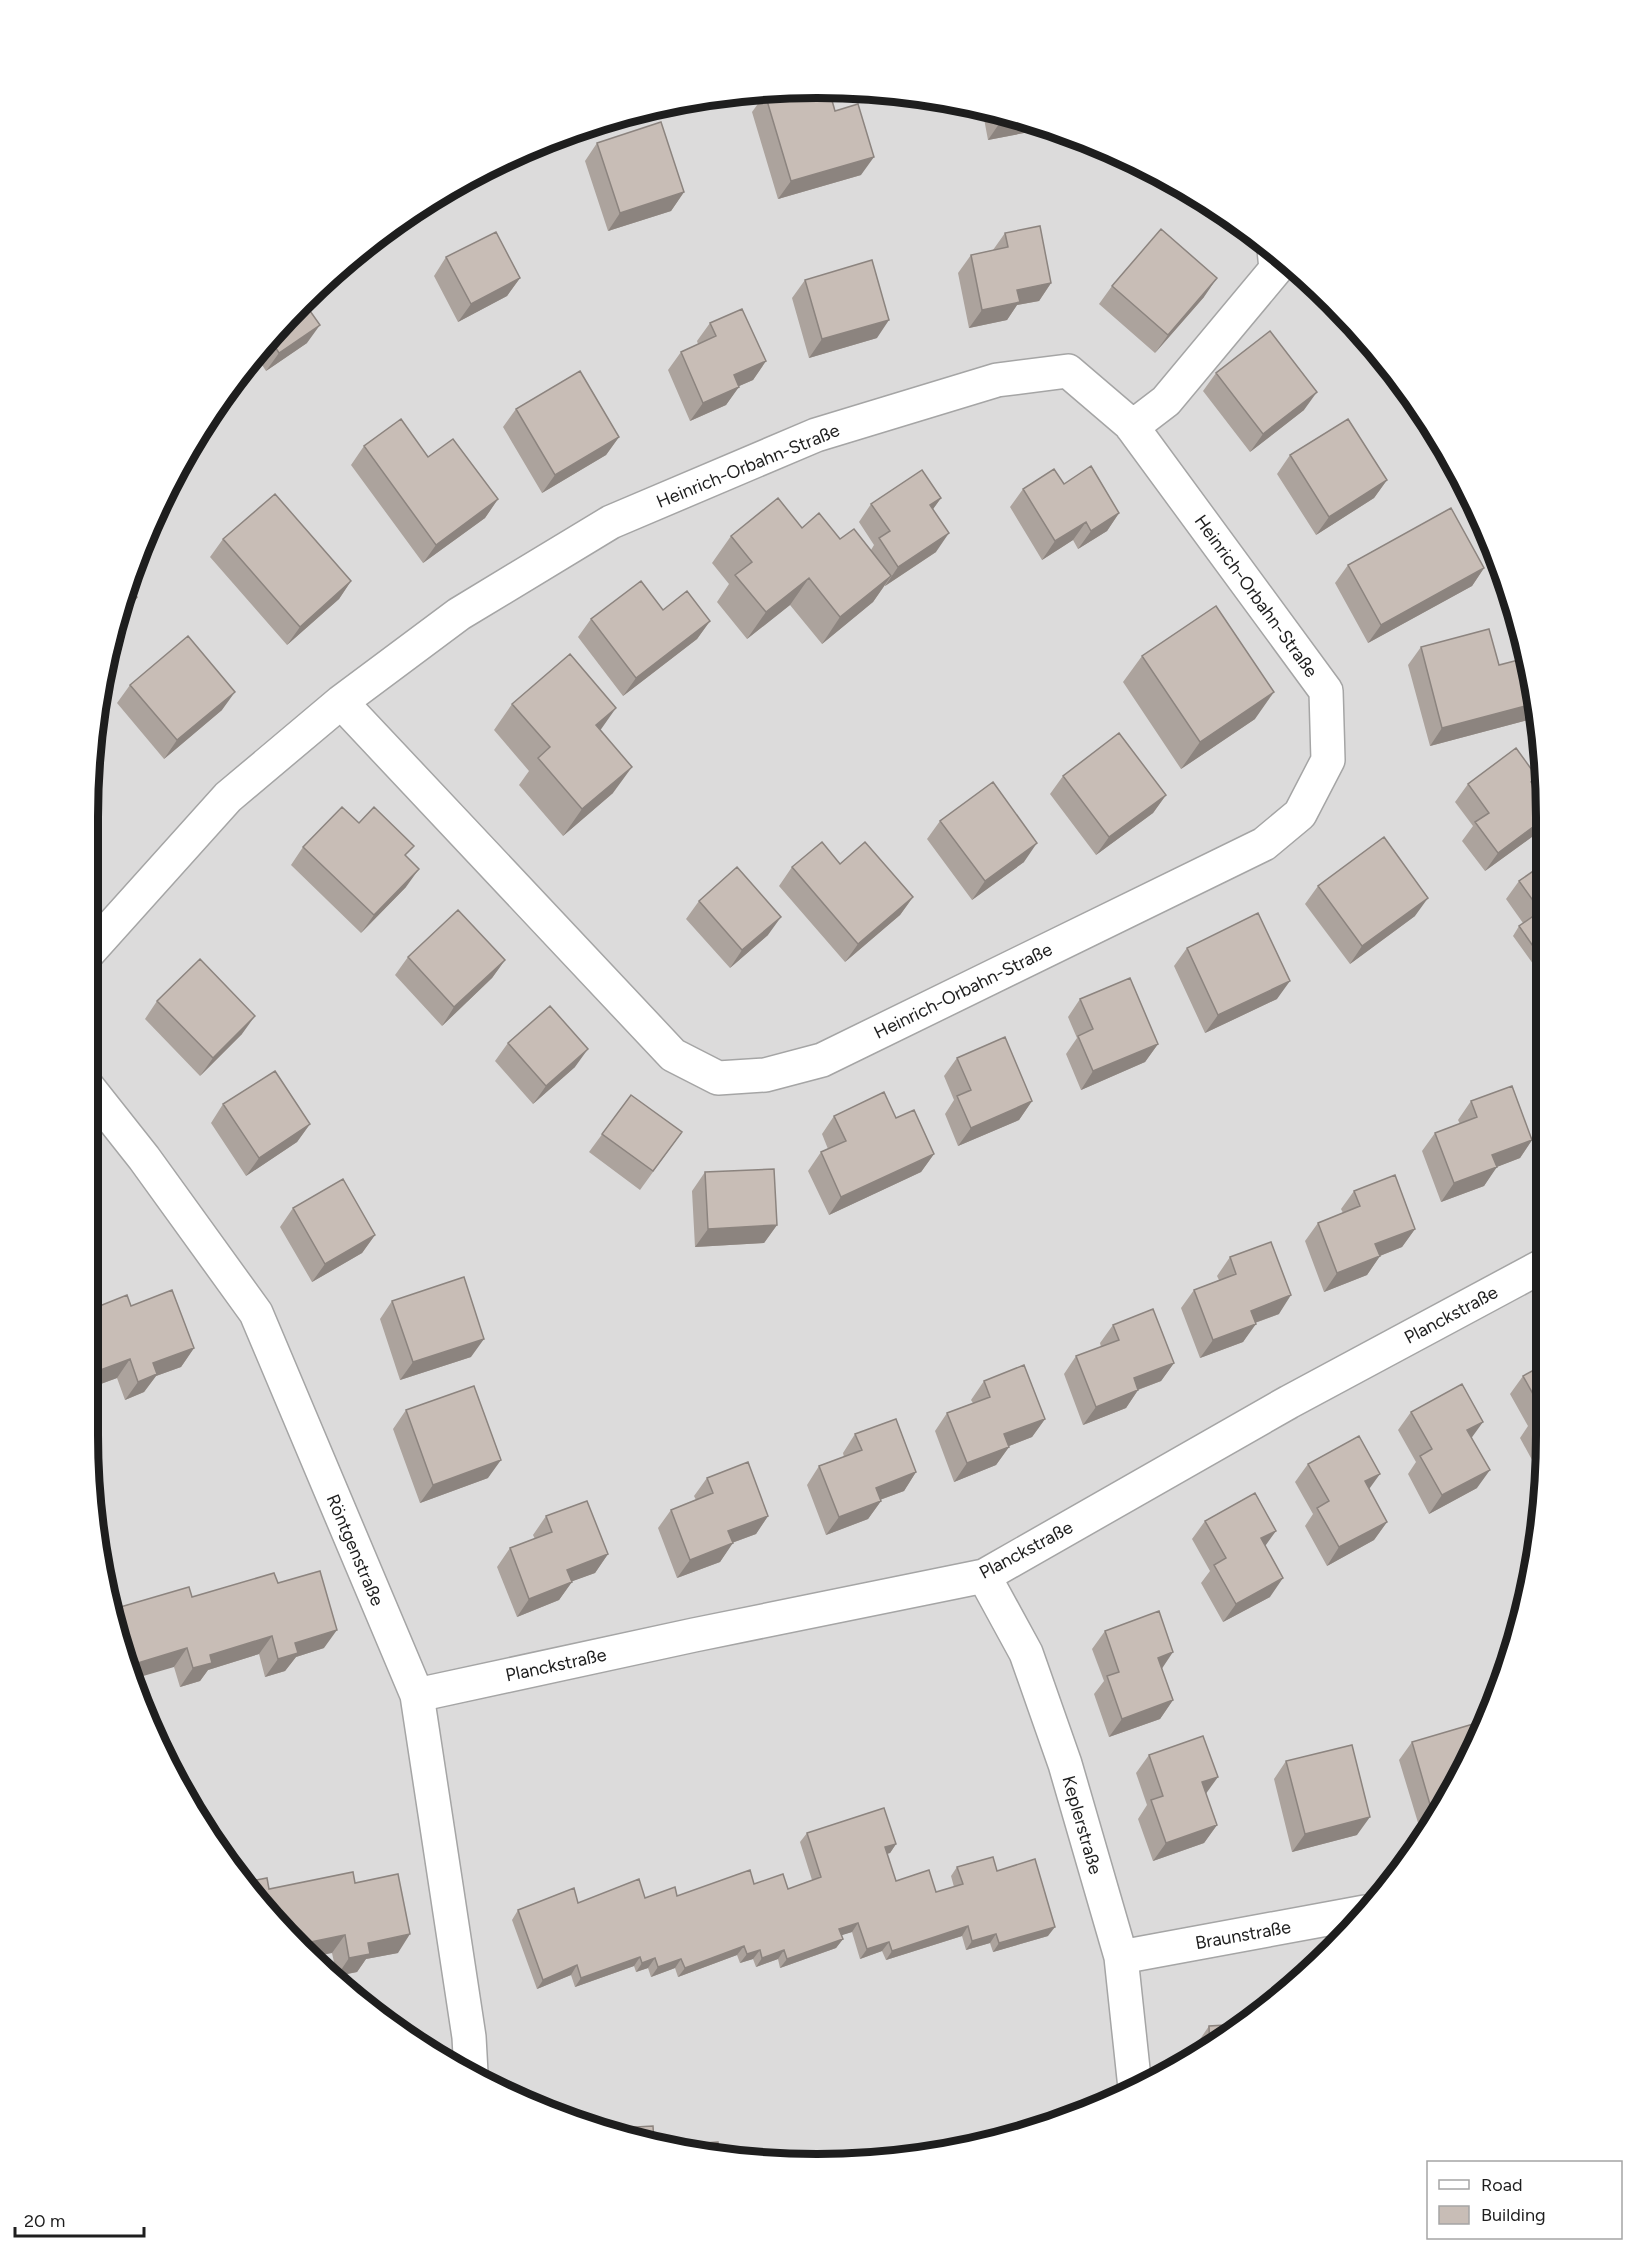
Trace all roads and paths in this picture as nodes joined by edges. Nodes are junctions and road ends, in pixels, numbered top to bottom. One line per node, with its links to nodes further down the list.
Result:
1 (1275, 263): 2 (street)
2 (1132, 427): 3 (street, Heinrich-Orbahn-Straße); 3 (street, Heinrich-Orbahn-Straße)
3 (342, 702): 4 (street, Heinrich-Orbahn-Straße)
4 (98, 942)
5 (98, 1100): 8 (street, Röntgenstraße)
6 (1536, 1269): 7 (street, Planckstraße)
7 (984, 1576): 8 (street, Planckstraße); 10 (street, Keplerstraße)
8 (417, 1695): 11 (street, Röntgenstraße)
9 (1352, 1914): 10 (street, Braunstraße)
10 (1121, 1957): 12 (street, Keplerstraße)
11 (471, 2064)
12 (1134, 2079)

